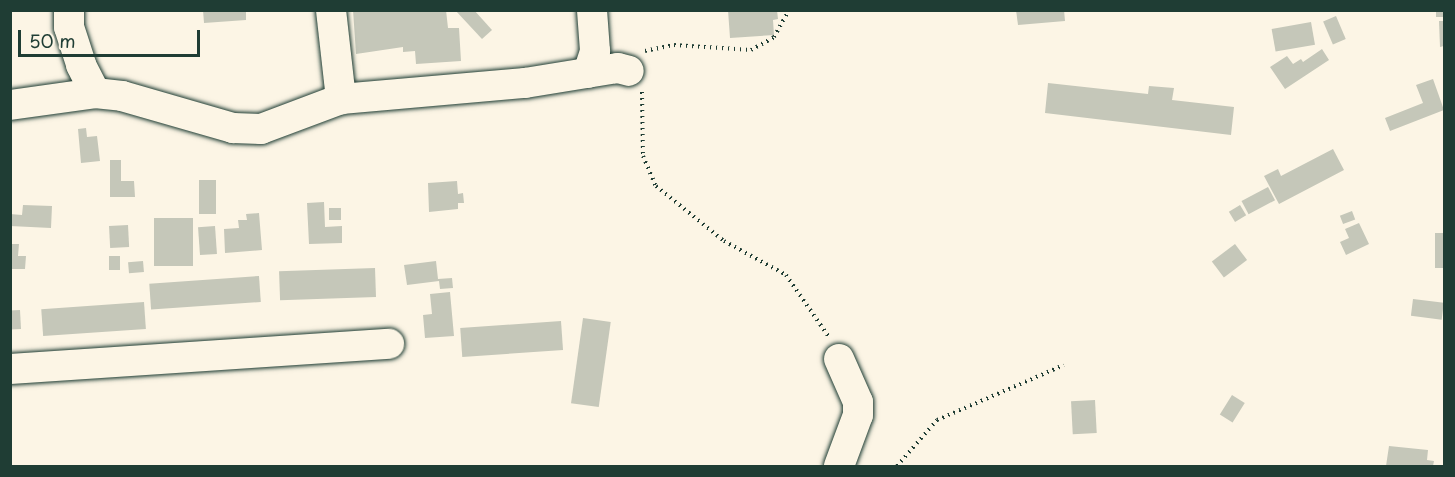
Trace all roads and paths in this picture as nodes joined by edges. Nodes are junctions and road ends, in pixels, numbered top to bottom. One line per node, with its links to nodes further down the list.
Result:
1 (69, 10): 7 (street)
2 (331, 10): 8 (street)
3 (592, 10): 6 (street)
4 (789, 10): 5 (path)
5 (623, 69): 6 (street); 11 (path)
6 (588, 73): 8 (street)
7 (95, 93): 8 (street); 9 (street)
8 (340, 99)
9 (10, 105)
10 (389, 344): 13 (street)
11 (839, 359): 14 (street)
12 (1064, 365): 15 (path)
13 (10, 369)
14 (839, 466)
15 (897, 466)

